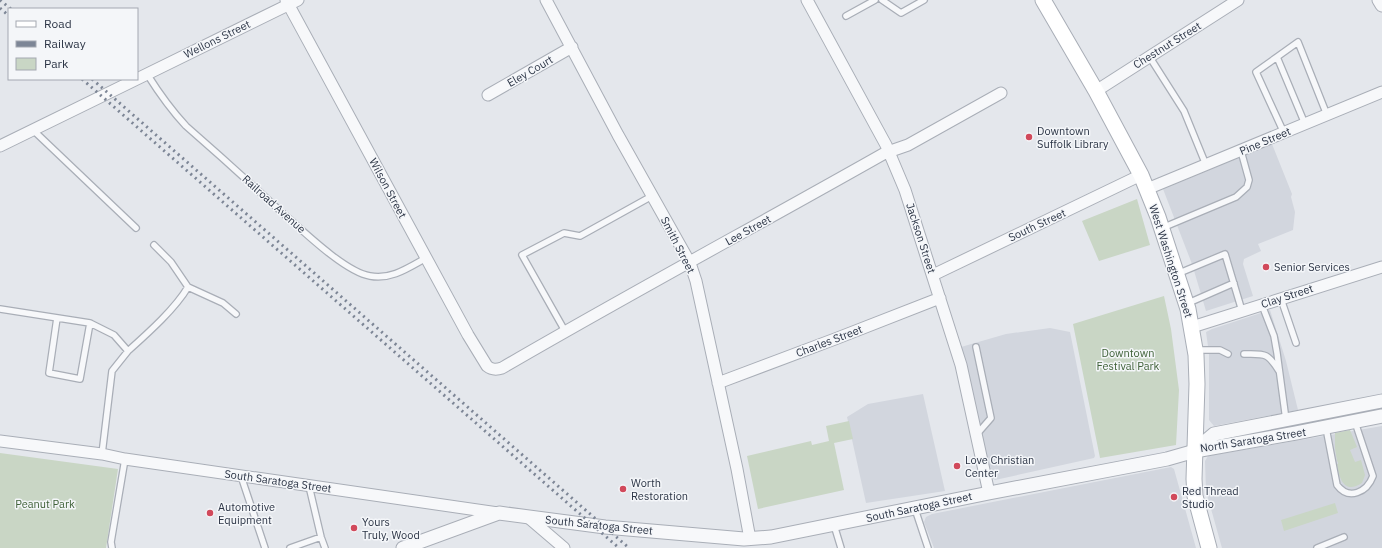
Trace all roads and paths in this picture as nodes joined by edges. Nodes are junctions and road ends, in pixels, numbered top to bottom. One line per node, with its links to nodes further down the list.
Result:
1 (546, 0): 12 (street, Smith Street)
2 (807, 0): 28 (street, Jackson Street)
3 (875, 0): 11 (lane)
4 (882, 0): 5 (lane)
5 (924, 0)
6 (1043, 0): 18 (main road, West Washington Street)
7 (1238, 0): 13 (street, Chestnut Street)
8 (1379, 0): 10 (street)
9 (291, 2): 15 (street, Wellons Street); 36 (street, Wilson Street)
10 (1382, 5)
11 (846, 16)
12 (572, 47): 21 (street, Eley Court); 32 (street, Smith Street)
13 (1149, 56): 18 (street, Chestnut Street); 29 (lane)
14 (1277, 57): 22 (lane); 23 (lane); 25 (lane)
15 (147, 74): 16 (street, Wellons Street); 36 (lane, Railroad Avenue)
16 (138, 78)
17 (135, 80): 24 (street, Wellons Street)
18 (1096, 91): 30 (main road, West Washington Street)
19 (1382, 92): 22 (street, Pine Street)
20 (1001, 93): 28 (street, Lee Street)
21 (488, 95)
22 (1327, 115): 23 (street, Pine Street)
23 (1305, 124): 25 (street, Pine Street)
24 (33, 130): 26 (street, Wellons Street); 33 (lane)
25 (1284, 133): 27 (street, Pine Street)
26 (0, 146)
27 (1241, 151): 29 (street, Pine Street); 34 (lane)
28 (889, 152): 37 (street, Lee Street); 40 (street, Jackson Street)
29 (1206, 165): 31 (street, Pine Street)
30 (1141, 175): 31 (main road, West Washington Street); 40 (street, South Street)
31 (1147, 190): 34 (main road, West Washington Street)
32 (652, 196): 37 (street, Smith Street); 53 (lane)
33 (136, 228)
34 (1162, 228): 39 (main road, West Washington Street)
35 (154, 245): 42 (lane)
36 (426, 258): 60 (street, Wilson Street)
37 (690, 263): 53 (street, Lee Street); 62 (street, Smith Street)
38 (1382, 267): 44 (street, Clay Street)
39 (1176, 274): 41 (lane); 45 (main road, West Washington Street)
40 (933, 275): 43 (street, Jackson Street)
41 (1234, 283): 45 (lane); 48 (lane)
42 (188, 286): 49 (lane); 57 (lane)
43 (940, 298): 62 (street, Charles Street); 68 (street, Jackson Street)
44 (1280, 298): 46 (street, Clay Street); 54 (lane)
45 (1186, 304): 52 (main road, West Washington Street)
46 (1262, 304): 48 (street, Clay Street); 61 (lane)
47 (0, 309): 50 (lane)
48 (1242, 311): 52 (street, Clay Street)
49 (236, 314)
50 (57, 318): 51 (lane); 51 (lane)
51 (90, 324): 57 (lane)
52 (1192, 327): 56 (main road, West Washington Street)
53 (565, 331): 60 (street, Lee Street)
54 (1296, 343)
55 (976, 347): 68 (lane)
56 (1195, 350): 58 (lane); 70 (main road, West Washington Street)
57 (128, 351): 71 (lane)
58 (1228, 354)
59 (1244, 354): 61 (lane)
60 (497, 370)
61 (1280, 373): 65 (lane)
62 (718, 383): 82 (street, Smith Street)
63 (1382, 401): 65 (street, North Saratoga Street)
64 (1382, 416): 66 (street, North Saratoga Street)
65 (1286, 420): 70 (street, North Saratoga Street)
66 (1355, 421): 67 (street, North Saratoga Street); 67 (lane)
67 (1326, 427): 70 (street, North Saratoga Street)
68 (976, 434): 75 (street, Jackson Street)
69 (0, 441): 71 (street, South Saratoga Street)
70 (1195, 451): 75 (street, South Saratoga Street); 91 (main road, West Washington Street)
71 (102, 454): 72 (street, South Saratoga Street)
72 (125, 459): 73 (street, South Saratoga Street); 83 (lane)
73 (241, 476): 74 (street, South Saratoga Street); 84 (lane)
74 (309, 486): 77 (street, South Saratoga Street); 80 (lane)
75 (989, 493): 76 (street, South Saratoga Street)
76 (915, 509): 79 (street, South Saratoga Street); 90 (lane)
77 (499, 513): 78 (street, South Saratoga Street); 87 (street)
78 (529, 518): 82 (street, South Saratoga Street); 88 (street)
79 (834, 525): 82 (street, South Saratoga Street); 89 (lane)
80 (321, 537): 85 (lane); 86 (lane)
81 (1344, 537): 92 (lane)
82 (750, 538)
83 (112, 548)
84 (265, 548)
85 (290, 548)
86 (325, 548)
87 (403, 548)
88 (564, 548)
89 (841, 548)
90 (928, 548)
91 (1209, 548)
92 (1317, 548)

